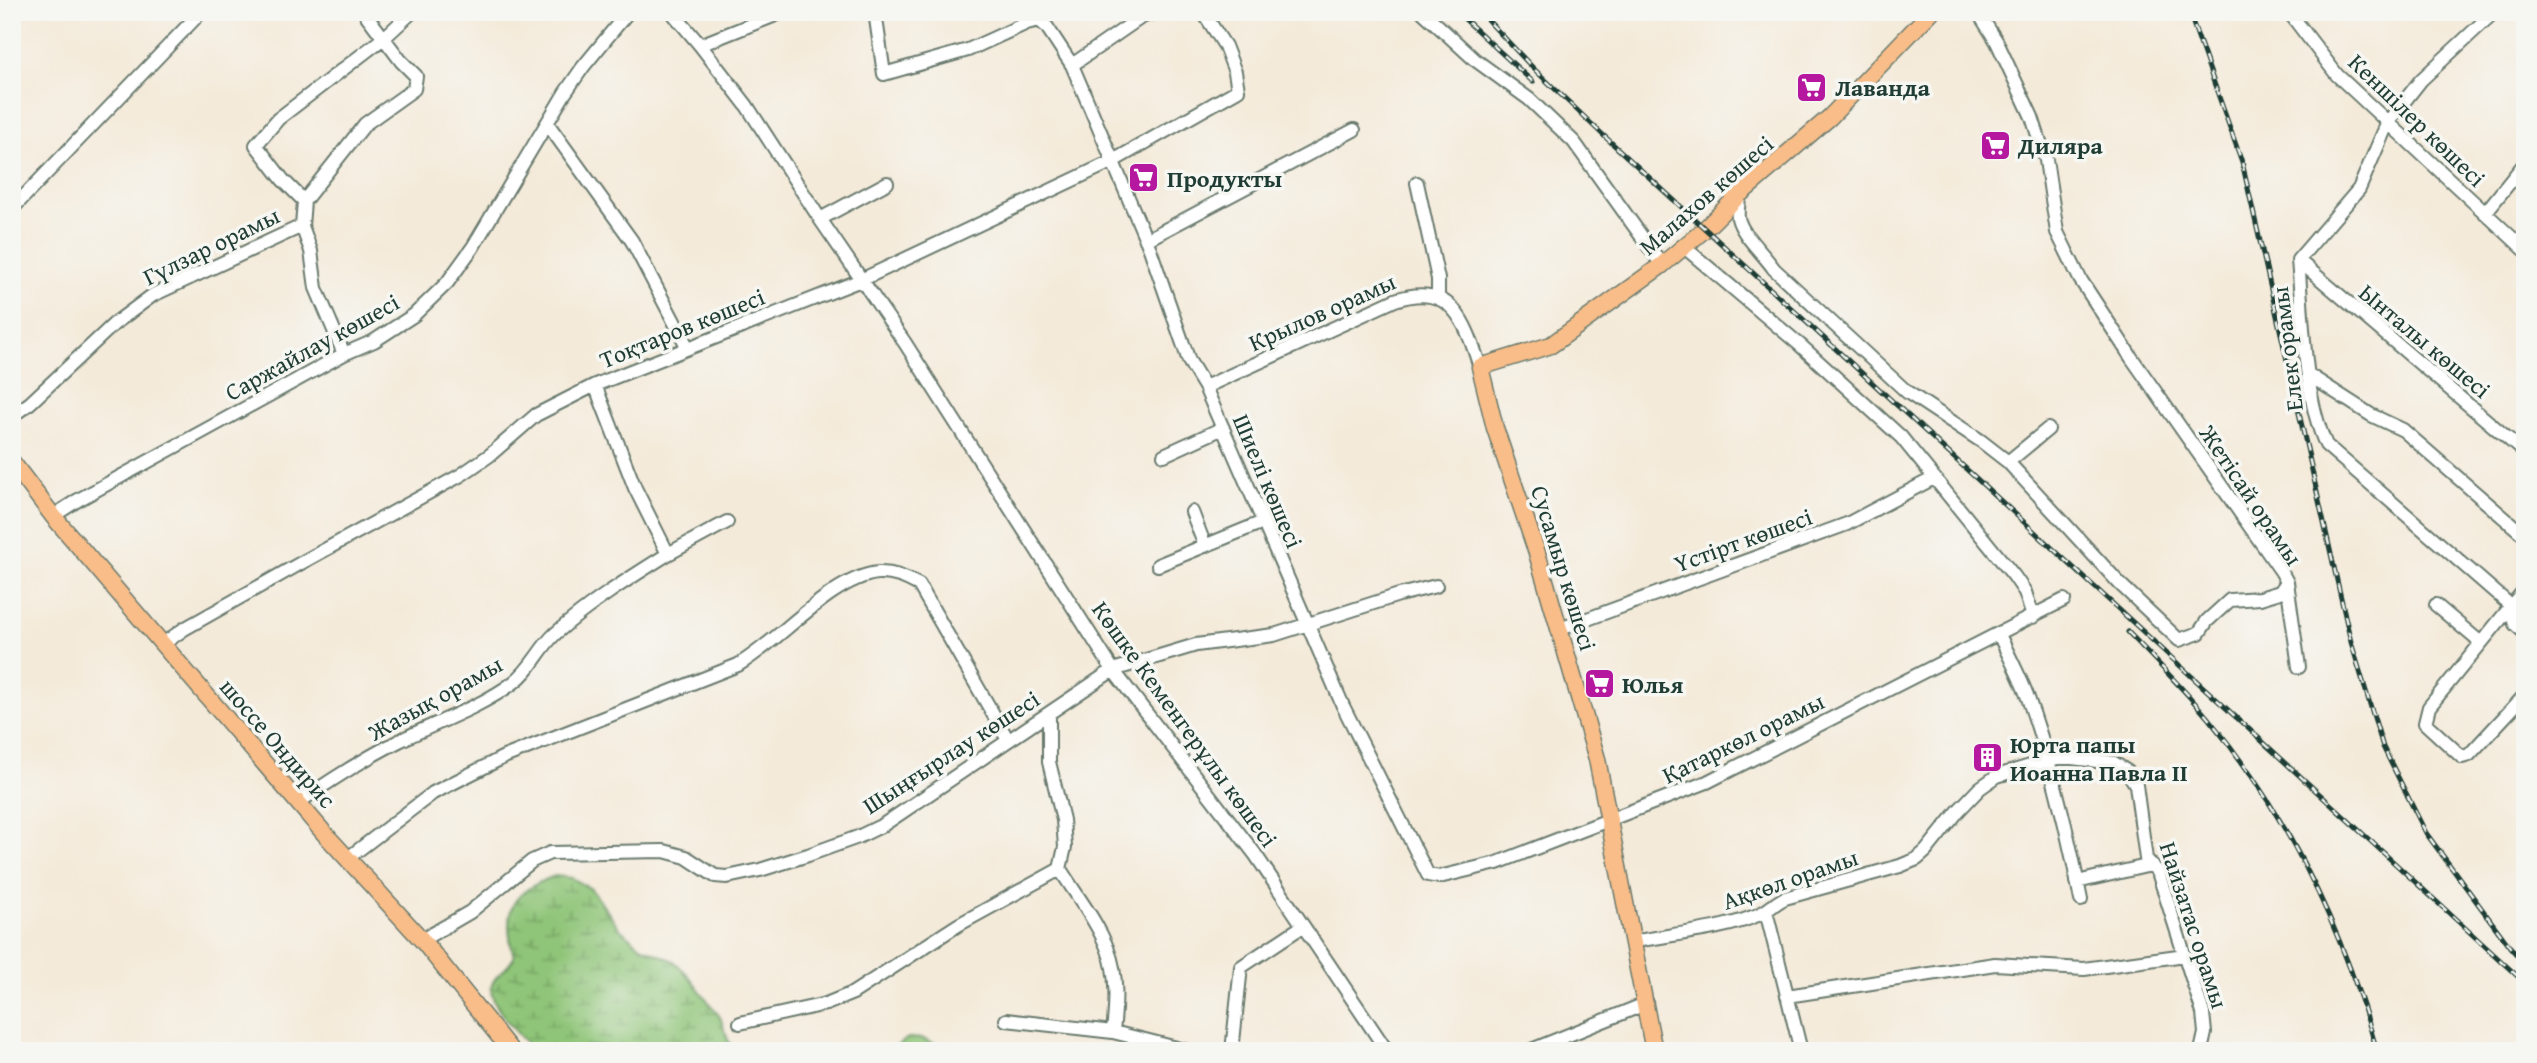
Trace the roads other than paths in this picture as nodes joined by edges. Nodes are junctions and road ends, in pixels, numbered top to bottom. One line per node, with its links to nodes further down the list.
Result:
1 (15, 12): 16 (street)
2 (201, 12): 29 (street)
3 (364, 12): 17 (street)
4 (412, 12): 17 (street)
5 (628, 12): 21 (street, Саржайлау көшесі)
6 (672, 12): 18 (street, Көшке Кеменгерұлы көшесі)
7 (783, 12): 18 (street)
8 (875, 12): 19 (street, Шиелі көшесі)
9 (1154, 12): 19 (street)
10 (1203, 12): 23 (street, Тоқтаров көшесі)
11 (1423, 12): 37 (street)
12 (1931, 12): 27 (main road, Малахов көшесі)
13 (1978, 12): 62 (street, Жетісай орамы)
14 (2289, 12): 20 (street, Кеншілер көшесі)
15 (2494, 12): 20 (street, Елек орамы)
16 (12, 20)
17 (385, 37): 28 (street); 28 (street)
18 (701, 45): 31 (street, Көшке Кеменгерұлы көшесі)
19 (1072, 65): 23 (street, Шиелі көшесі)
20 (2388, 122): 30 (street, Кеншілер көшесі); 36 (street, Елек орамы)
21 (547, 123): 40 (street); 41 (street, Саржайлау көшесі)
22 (1354, 130): 33 (street)
23 (1113, 161): 33 (street, Шиелі көшесі); 38 (street, Тоқтаров көшесі)
24 (2525, 163): 30 (street)
25 (887, 183): 31 (street)
26 (1417, 183): 39 (street)
27 (1739, 195): 34 (main road, Малахов көшесі); 52 (street, Жетісай орамы)
28 (304, 201): 32 (street)
29 (12, 209)
30 (2485, 213): 35 (street, Кеншілер көшесі)
31 (820, 219): 38 (street, Көшке Кеменгерұлы көшесі)
32 (302, 226): 41 (street); 46 (street, Гүлзар орамы)
33 (1146, 240): 45 (street, Шиелі көшесі)
34 (1683, 246): 37 (main road, Малахов көшесі); 53 (street)
35 (2525, 250)
36 (2298, 260): 43 (street, Елек орамы); 49 (street, Ынталы көшесі)
37 (1662, 265): 42 (main road, Малахов көшесі)
38 (861, 280): 40 (street, Тоқтаров көшесі); 76 (street, Көшке Кеменгерұлы көшесі)
39 (1438, 296): 42 (street, Сусамыр көшесі); 45 (street, Крылов орамы)
40 (688, 348): 44 (street, Тоқтаров көшесі)
41 (344, 354): 55 (street, Саржайлау көшесі)
42 (1480, 367): 70 (main road, Сусамыр көшесі)
43 (2309, 375): 58 (street); 66 (street, Елек орамы)
44 (595, 385): 60 (street); 74 (street, Тоқтаров көшесі)
45 (1205, 387): 47 (street, Шиелі көшесі)
46 (12, 416)
47 (1223, 428): 50 (street); 57 (street, Шиелі көшесі)
48 (2048, 429): 52 (street)
49 (2525, 453)
50 (1164, 455)
51 (12, 462): 55 (main road, шоссе Ондирис)
52 (2008, 463): 62 (street, Жетісай орамы)
53 (1934, 478): 68 (street); 70 (street, Үстірт көшесі)
54 (1192, 512): 59 (street)
55 (53, 516): 74 (main road, шоссе Ондирис)
56 (727, 522): 60 (street, Жазық орамы)
57 (1264, 522): 59 (street); 69 (street, Шиелі көшесі)
58 (2525, 536)
59 (1205, 546): 61 (street)
60 (668, 554): 81 (street, Жазық орамы)
61 (1158, 565)
62 (2287, 582): 75 (street)
63 (1436, 586): 69 (street)
64 (2525, 589): 66 (street)
65 (2064, 600): 68 (street, Қатаркөл орамы)
66 (2511, 604): 71 (street); 73 (street)
67 (2436, 605): 73 (street)
68 (2033, 618): 72 (street, Қатаркөл орамы)
69 (1307, 626): 76 (street); 86 (street, Шиелі көшесі)
70 (1560, 629): 82 (main road, Сусамыр көшесі)
71 (2525, 633)
72 (1998, 634): 80 (street); 82 (street, Қатаркөл орамы)
73 (2481, 643): 77 (street)
74 (163, 644): 81 (main road, шоссе Ондирис)
75 (2299, 667)
76 (1114, 670): 78 (street, Шыңғырлау көшесі); 90 (street, Көшке Кеменгерұлы көшесі)
77 (2525, 695)
78 (1049, 713): 79 (street, Шыңғырлау көшесі); 85 (street)
79 (1008, 740): 83 (street); 91 (street, Шыңғырлау көшесі)
80 (2048, 760): 84 (street, Найзатас орамы); 87 (street); 89 (street, Ақкөл орамы)
81 (299, 802): 83 (main road, шоссе Ондирис)
82 (1609, 821): 86 (street, Қатаркөл орамы); 92 (main road, Сусамыр көшесі)
83 (348, 858): 91 (main road, шоссе Ондирис)
84 (2151, 864): 87 (street); 93 (street, Найзатас орамы)
85 (1060, 869): 97 (street); 98 (street)
86 (1462, 873)
87 (2077, 882): 88 (street)
88 (2081, 900)
89 (1766, 911): 92 (street, Ақкөл орамы); 94 (street)
90 (1303, 926): 101 (street); 102 (street, Көшке Кеменгерұлы көшесі)
91 (422, 940): 99 (main road, шоссе Ондирис)
92 (1632, 942): 95 (main road, Сусамыр көшесі)
93 (2185, 955): 94 (street); 106 (street, Найзатас орамы)
94 (1787, 996): 105 (street)
95 (1645, 1004): 103 (street); 104 (main road, Сусамыр көшесі)
96 (1006, 1020): 98 (street)
97 (740, 1023)
98 (1113, 1032): 100 (street)
99 (511, 1051)
100 (1189, 1051)
101 (1232, 1051)
102 (1387, 1051)
103 (1529, 1051)
104 (1654, 1051)
105 (1801, 1051)
106 (2202, 1051)

